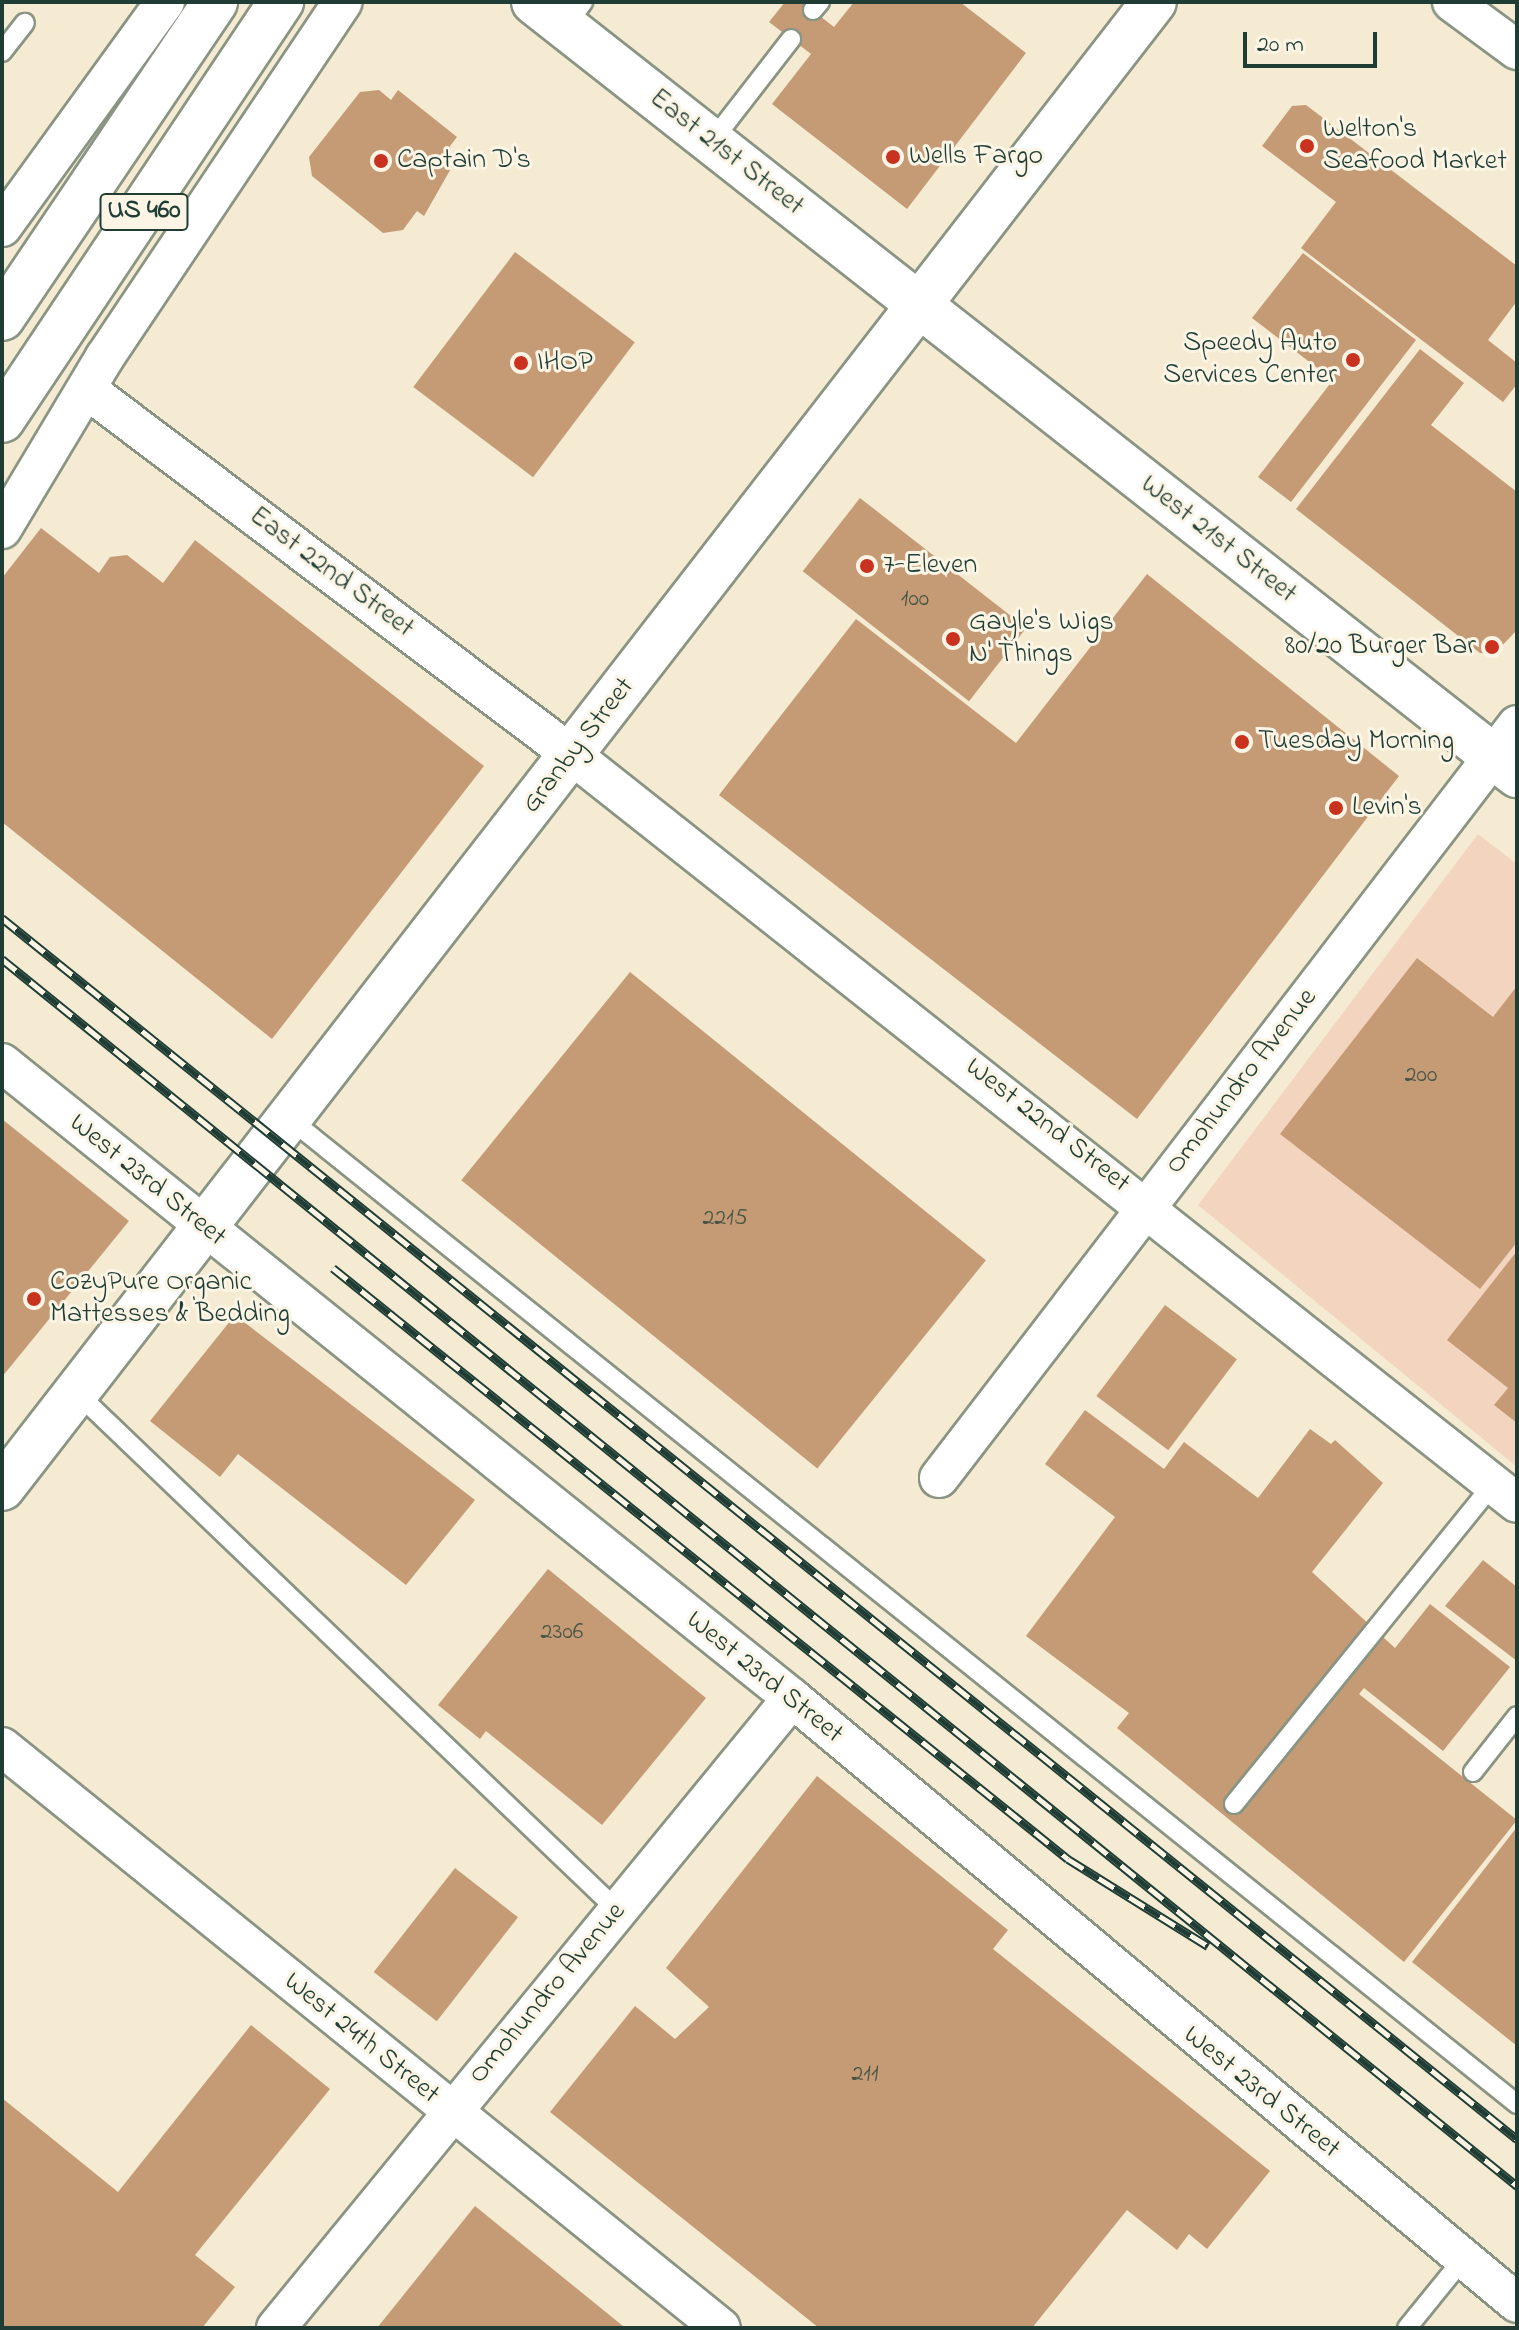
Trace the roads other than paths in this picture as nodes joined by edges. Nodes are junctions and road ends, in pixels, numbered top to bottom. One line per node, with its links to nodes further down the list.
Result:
1 (165, 2): 13 (street)
2 (215, 2): 15 (main road, US 460)
3 (281, 2): 17 (main road, US 460)
4 (343, 2): 16 (street)
5 (1154, 2): 14 (main road, Granby Street)
6 (1452, 2): 10 (street)
7 (561, 10): 12 (main road, East 21st Street)
8 (25, 23): 11 (lane)
9 (791, 39): 12 (lane)
10 (1517, 50)
11 (2, 52)
12 (711, 141): 14 (main road, East 21st Street)
13 (2, 227)
14 (919, 305): 19 (main road, West 21st Street); 20 (main road, Granby Street)
15 (2, 318)
16 (90, 392): 18 (street); 20 (street, East 22nd Street)
17 (2, 420)
18 (2, 529)
19 (1509, 752): 23 (street, Omohundro Avenue)
20 (572, 755): 22 (main road, Granby Street); 23 (street, West 22nd Street)
21 (2, 1063): 24 (street, West 23rd Street)
22 (291, 1120): 24 (main road, Granby Street); 35 (lane)
23 (1148, 1204): 26 (street, Omohundro Avenue); 28 (street, West 22nd Street)
24 (207, 1229): 25 (main road, Granby Street); 29 (street, West 23rd Street)
25 (77, 1393): 27 (main road, Granby Street); 34 (lane)
26 (939, 1478)
27 (2, 1488)
28 (1505, 1493): 33 (lane)
29 (792, 1698): 34 (street, Omohundro Avenue); 37 (street, West 23rd Street)
30 (1517, 1716): 32 (lane)
31 (2, 1747): 36 (street, West 24th Street)
32 (1473, 1772)
33 (1234, 1804)
34 (617, 1910): 36 (street, Omohundro Avenue)
35 (1517, 2104)
36 (450, 2112): 39 (street, Omohundro Avenue); 40 (street, West 24th Street)
37 (1463, 2259): 38 (street, West 23rd Street); 41 (lane)
38 (1517, 2303)
39 (276, 2328)
40 (721, 2328)
41 (1407, 2328)

